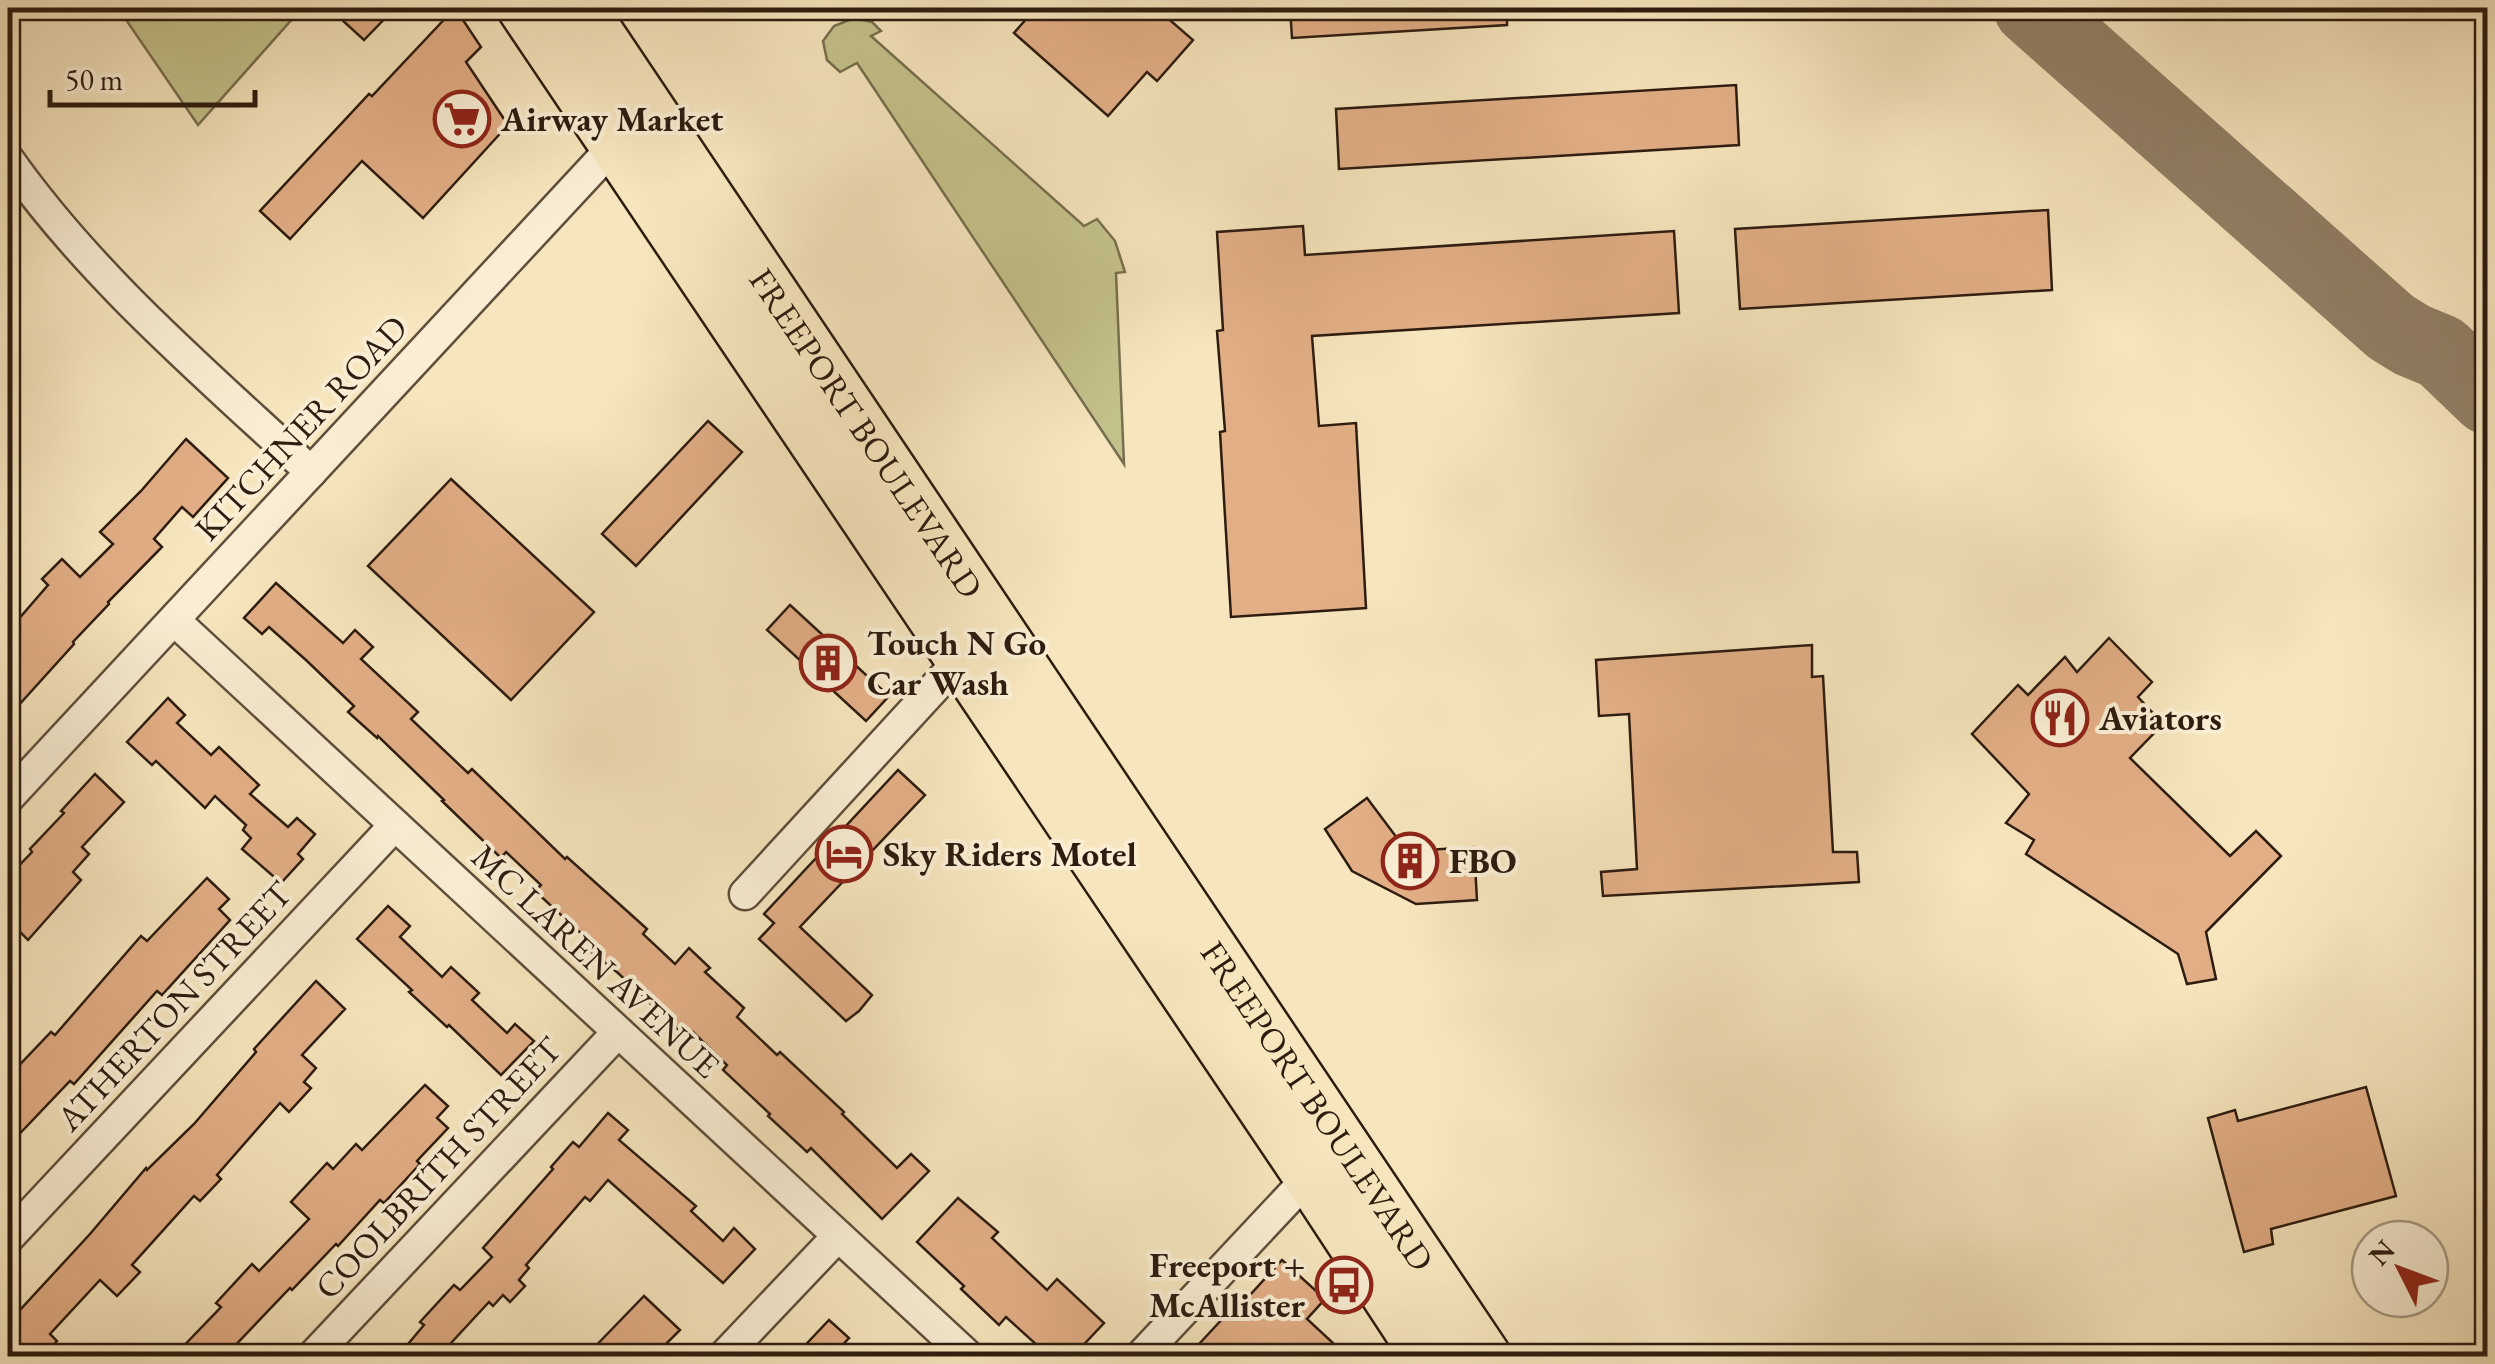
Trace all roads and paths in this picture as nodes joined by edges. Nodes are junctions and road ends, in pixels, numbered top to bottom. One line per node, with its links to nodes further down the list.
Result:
1 (523, 8): 4 (main road, FREEPORT BOULEVARD)
2 (580, 8): 3 (main road, FREEPORT BOULEVARD)
3 (649, 108): 4 (street, KITCHNER ROAD); 8 (main road, FREEPORT BOULEVARD)
4 (615, 145): 6 (street, KITCHNER ROAD); 8 (main road, FREEPORT BOULEVARD)
5 (8, 158): 6 (street)
6 (311, 472): 7 (street, KITCHNER ROAD)
7 (174, 620): 9 (street, KITCHNER ROAD); 10 (street, MC LAREN AVENUE)
8 (978, 641): 11 (street); 13 (main road, FREEPORT BOULEVARD)
9 (8, 798)
10 (395, 825): 12 (street, MC LAREN AVENUE); 15 (street, ATHERTON STREET)
11 (745, 894)
12 (618, 1032): 14 (street, MC LAREN AVENUE); 16 (street, COOLBRITH STREET)
13 (1325, 1159): 19 (street); 20 (main road, FREEPORT BOULEVARD); 21 (main road, FREEPORT BOULEVARD)
14 (838, 1236): 17 (street); 18 (street, MC LAREN AVENUE)
15 (8, 1238)
16 (313, 1356)
17 (724, 1356)
18 (968, 1356)
19 (1141, 1356)
20 (1426, 1356)
21 (1485, 1356)

